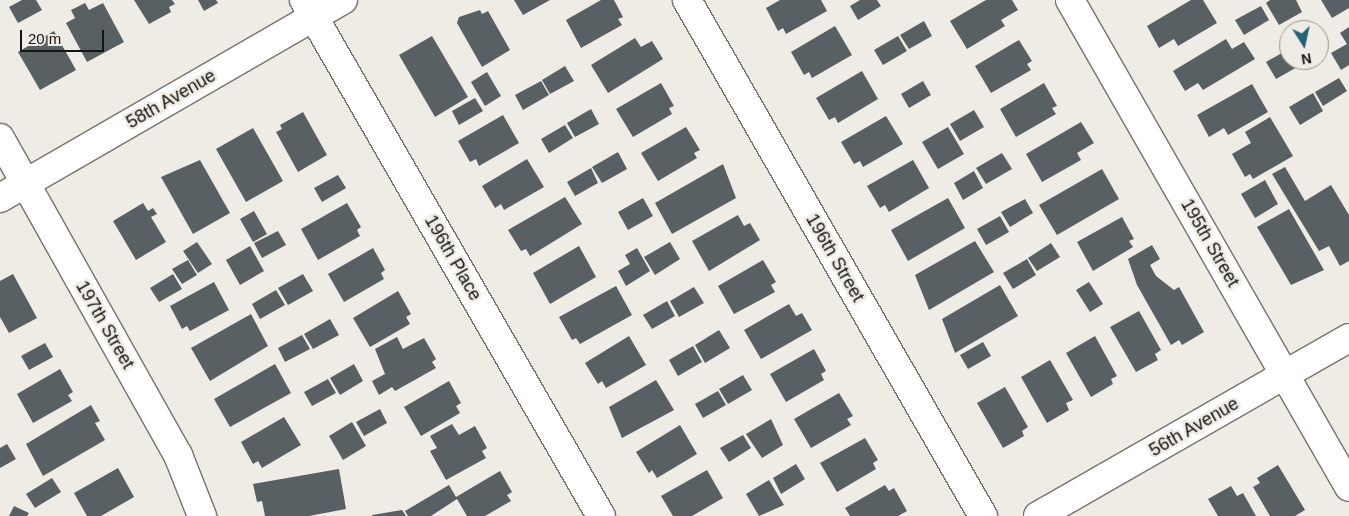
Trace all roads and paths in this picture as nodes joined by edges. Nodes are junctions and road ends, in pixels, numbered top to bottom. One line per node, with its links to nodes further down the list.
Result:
1 (343, 0): 4 (street, 58th Avenue)
2 (687, 0): 13 (street, 196th Street)
3 (1070, 0): 9 (street, 195th Street)
4 (309, 8): 6 (street, 58th Avenue); 12 (street, 196th Place)
5 (0, 138): 6 (street, 197th Street)
6 (26, 183): 7 (street, 58th Avenue); 11 (street, 197th Street)
7 (0, 198)
8 (1349, 338): 9 (street, 56th Avenue)
9 (1285, 374): 10 (street, 195th Street); 14 (street, 56th Avenue)
10 (1349, 486)
11 (202, 516)
12 (601, 516)
13 (983, 516)
14 (1038, 516)

